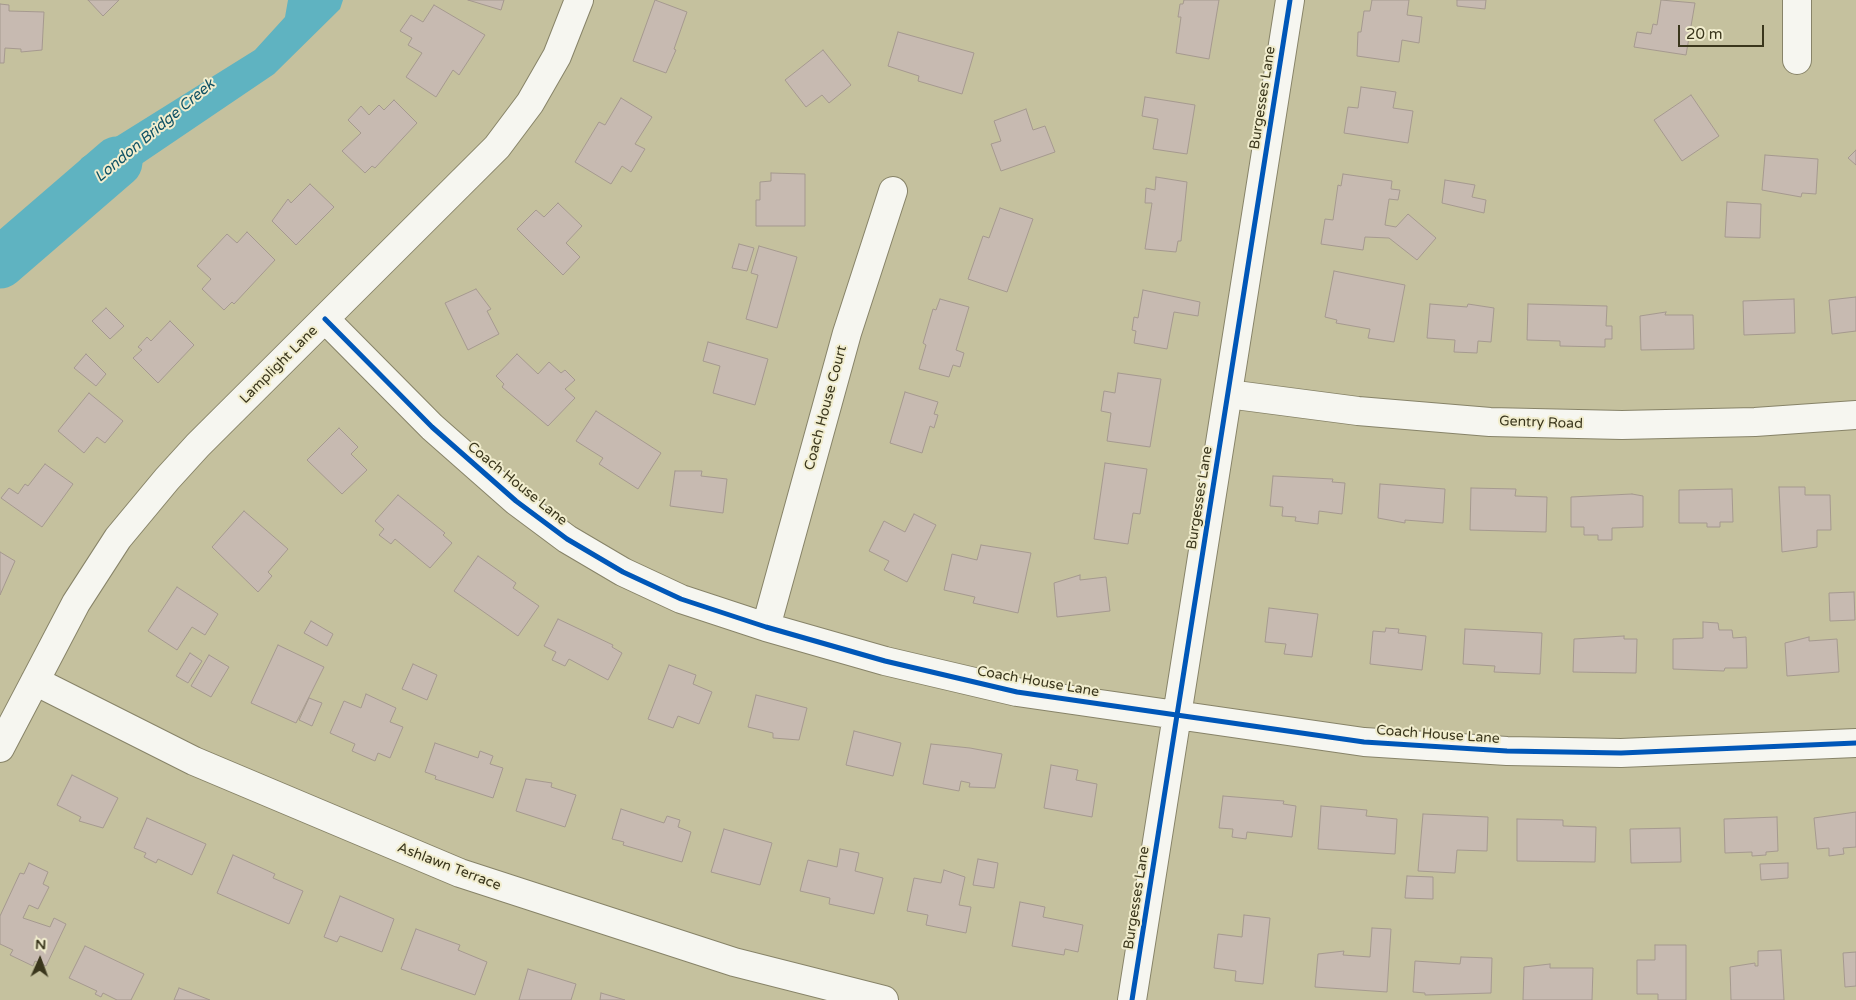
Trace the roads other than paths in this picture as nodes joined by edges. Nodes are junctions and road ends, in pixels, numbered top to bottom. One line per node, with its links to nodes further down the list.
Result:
1 (579, 0): 6 (street, Lamplight Lane)
2 (1290, 0): 7 (street, Burgesses Lane)
3 (1797, 0): 4 (street)
4 (1797, 60)
5 (893, 191): 9 (street, Coach House Court)
6 (325, 319): 9 (street, Coach House Lane); 10 (street, Lamplight Lane)
7 (1228, 394): 8 (street, Gentry Road); 11 (street, Burgesses Lane)
8 (1856, 415)
9 (766, 627): 11 (street, Coach House Lane)
10 (35, 681): 13 (street, Lamplight Lane); 14 (street, Ashlawn Terrace)
11 (1177, 716): 12 (street, Coach House Lane); 15 (street, Burgesses Lane)
12 (1856, 743)
13 (0, 748)
14 (884, 1000)
15 (1132, 1000)

